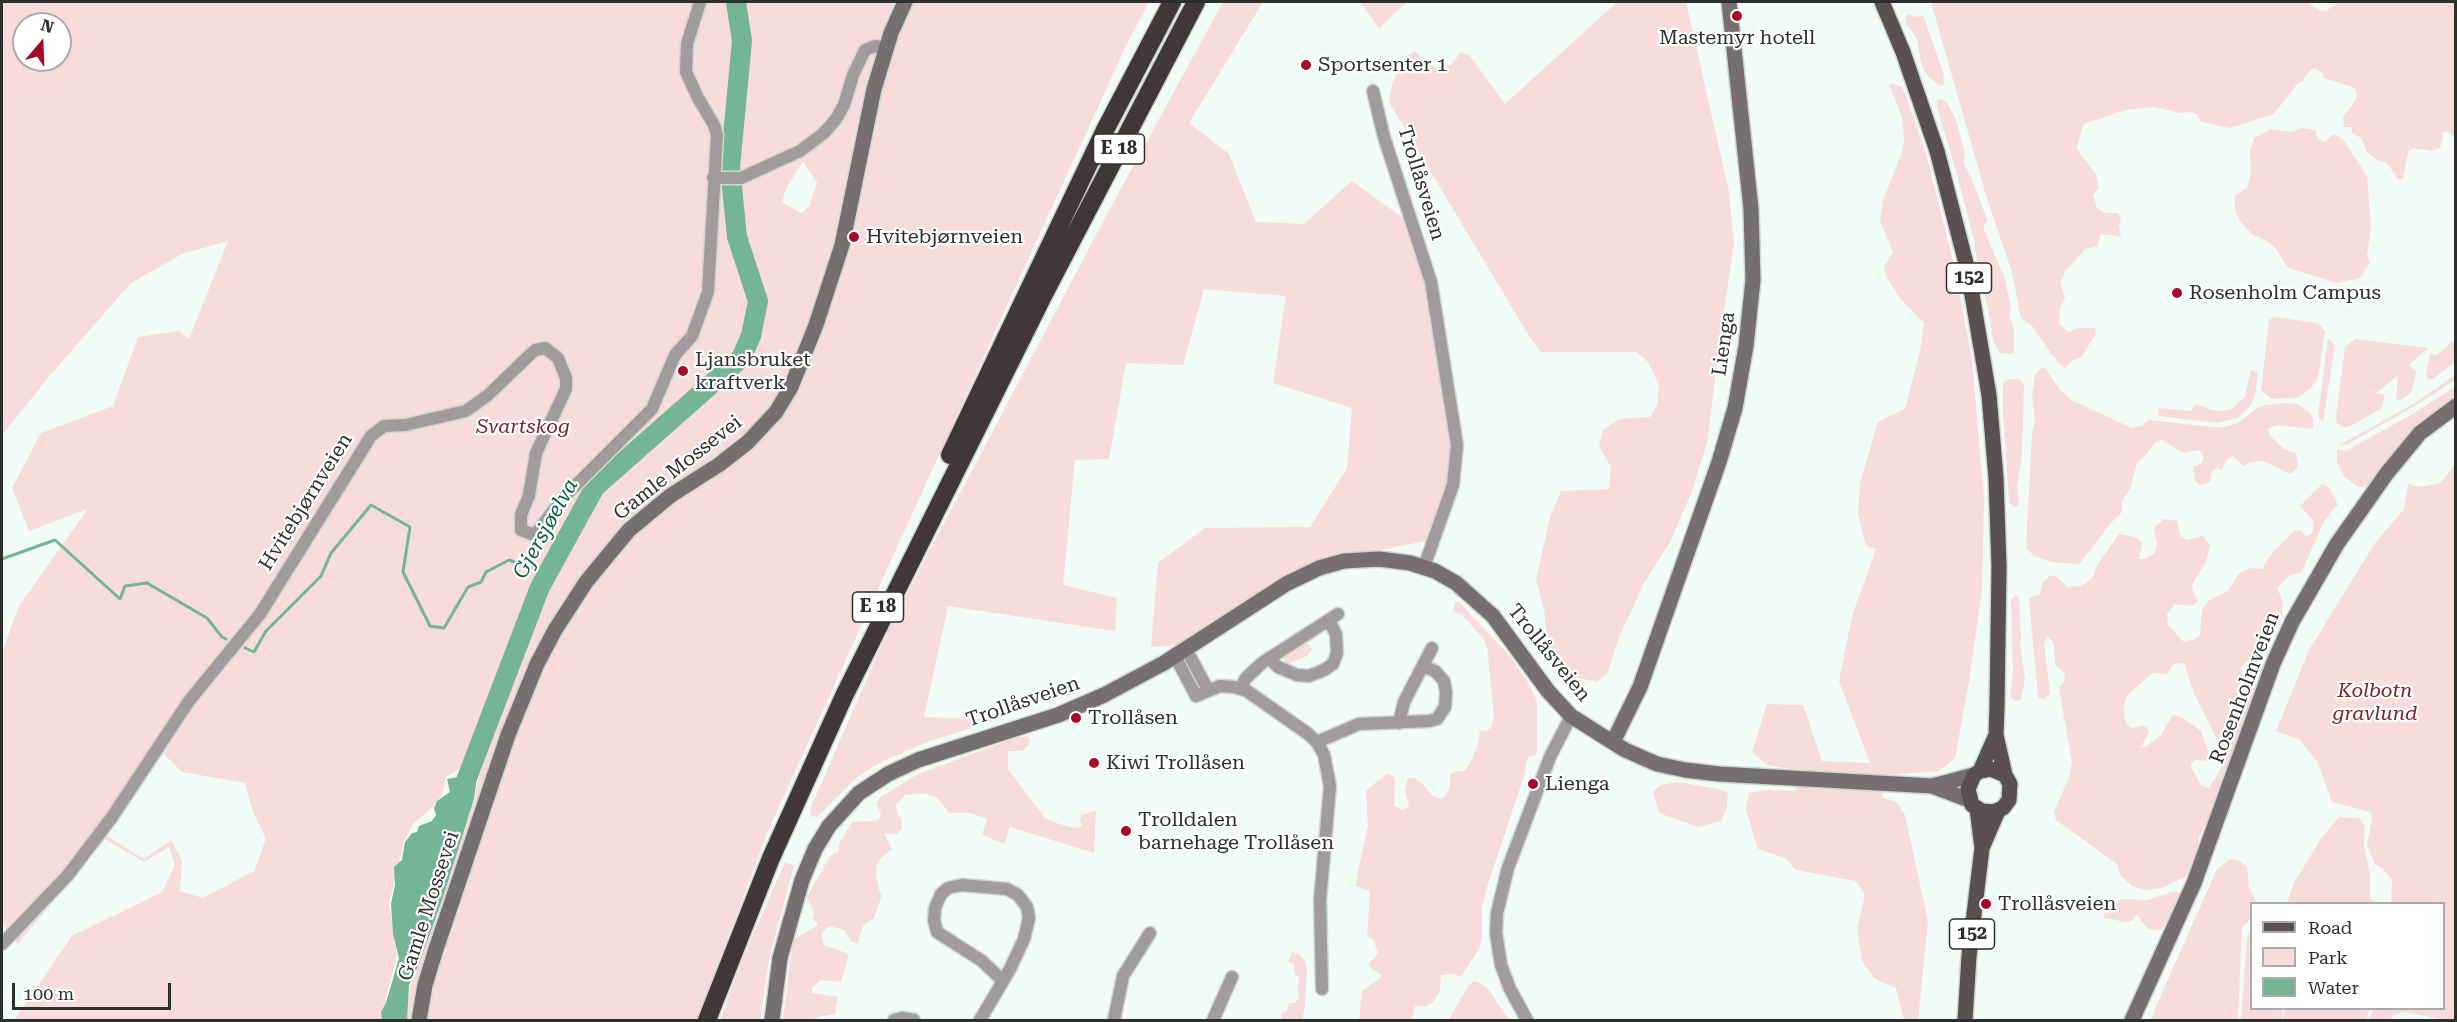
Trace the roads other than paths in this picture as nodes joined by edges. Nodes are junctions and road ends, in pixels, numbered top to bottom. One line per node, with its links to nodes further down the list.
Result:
1 (700, 2): 9 (street)
2 (905, 2): 7 (street, Gamle Mossevei)
3 (1172, 2): 34 (highway, E 18)
4 (1196, 2): 35 (highway, E 18)
5 (1729, 2): 21 (street, Lienga)
6 (1882, 2): 19 (main road, 152)
7 (886, 48): 9 (street); 33 (street, Gamle Mossevei)
8 (1373, 92): 11 (street, Trollåsveien)
9 (719, 178): 29 (street, Hvitebjørnveien)
10 (2456, 406): 44 (street, Rosenholmveien)
11 (1424, 567): 13 (street, Trollåsveien); 17 (street, Trollåsveien)
12 (1432, 648): 15 (street)
13 (1180, 652): 16 (street); 36 (street, Trollåsveien)
14 (1269, 658): 14 (street); 16 (street)
15 (1423, 666): 18 (street); 18 (street)
16 (1240, 689): 20 (street)
17 (1571, 716): 21 (street, Trollåsveien); 42 (street)
18 (1399, 723): 20 (street)
19 (1996, 735): 22 (main road, 152); 23 (main road, 152)
20 (1317, 742): 32 (street)
21 (1612, 742): 24 (street, Trollåsveien)
22 (1977, 773): 23 (main road); 24 (street, Trollåsveien); 25 (main road, 152)
23 (2005, 775): 26 (main road, 152)
24 (1932, 786): 25 (street, Trollåsveien)
25 (1973, 804): 26 (main road); 27 (main road, 152)
26 (1998, 811): 27 (main road, 152)
27 (1982, 848): 43 (main road, 152)
28 (1149, 933): 40 (street)
29 (2, 944)
30 (1232, 977): 41 (street)
31 (1003, 981): 31 (street); 39 (street)
32 (1322, 989)
33 (419, 1020)
34 (698, 1020)
35 (707, 1020)
36 (772, 1020)
37 (894, 1020): 38 (street)
38 (914, 1020)
39 (980, 1020)
40 (1114, 1020)
41 (1213, 1020)
42 (1527, 1020)
43 (1965, 1020)
44 (2132, 1020)

